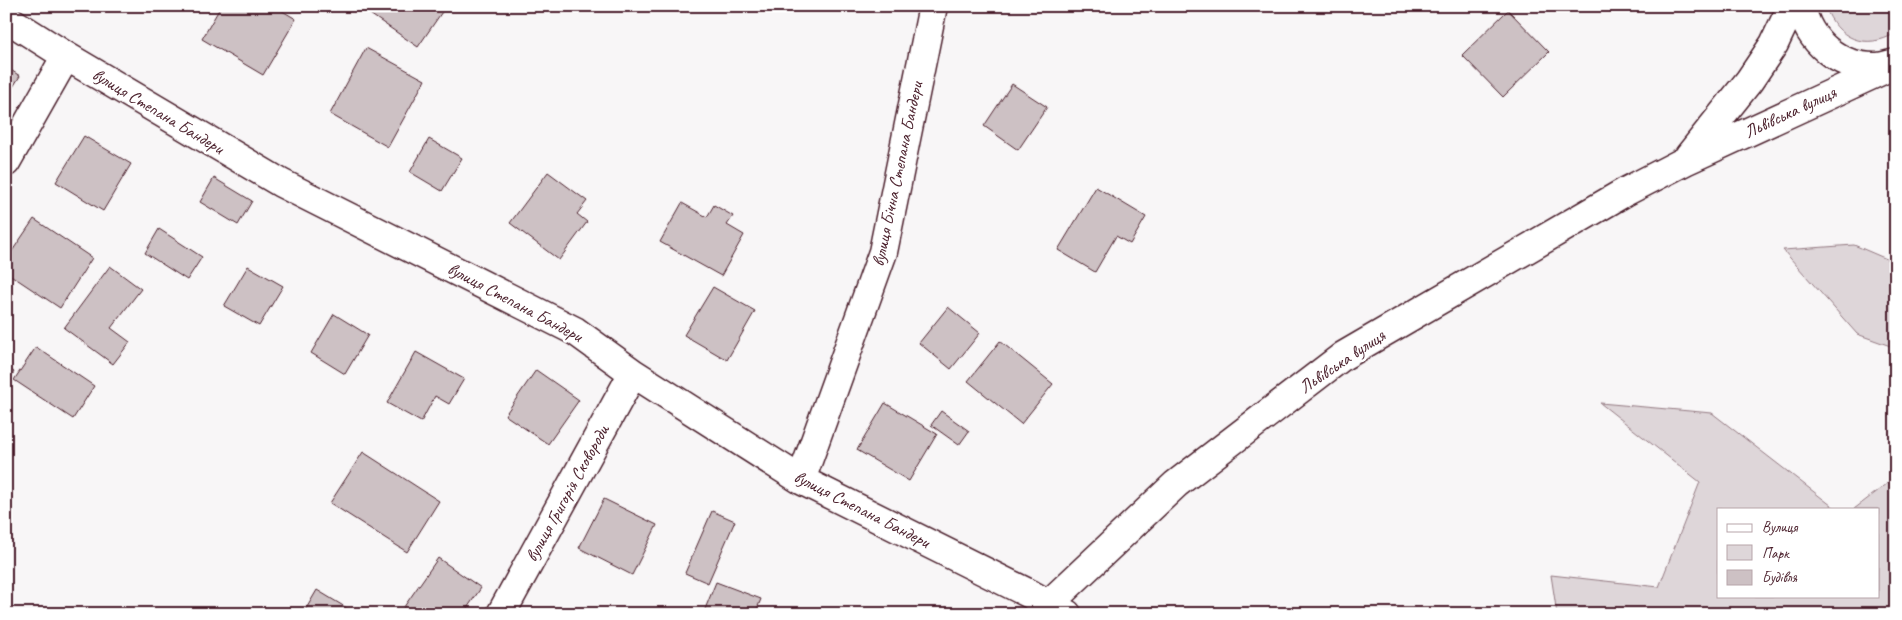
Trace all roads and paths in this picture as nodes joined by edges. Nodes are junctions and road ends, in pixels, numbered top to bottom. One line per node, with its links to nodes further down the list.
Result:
1 (933, 6): 10 (main road, вулиця Бічна Степана Бандери)
2 (1792, 6): 7 (main road, Львівська вулиця)
3 (1801, 6): 6 (main road)
4 (6, 18): 5 (main road, вулиця Степана Бандери)
5 (66, 56): 8 (main road); 9 (main road, вулиця Степана Бандери)
6 (1896, 64): 7 (main road, Львівська вулиця)
7 (1685, 161): 11 (main road, Львівська вулиця)
8 (6, 162)
9 (633, 373): 10 (main road, вулиця Степана Бандери); 12 (main road, вулиця Григорія Сковороди)
10 (801, 480): 11 (main road, вулиця Степана Бандери)
11 (1051, 610)
12 (501, 614)

